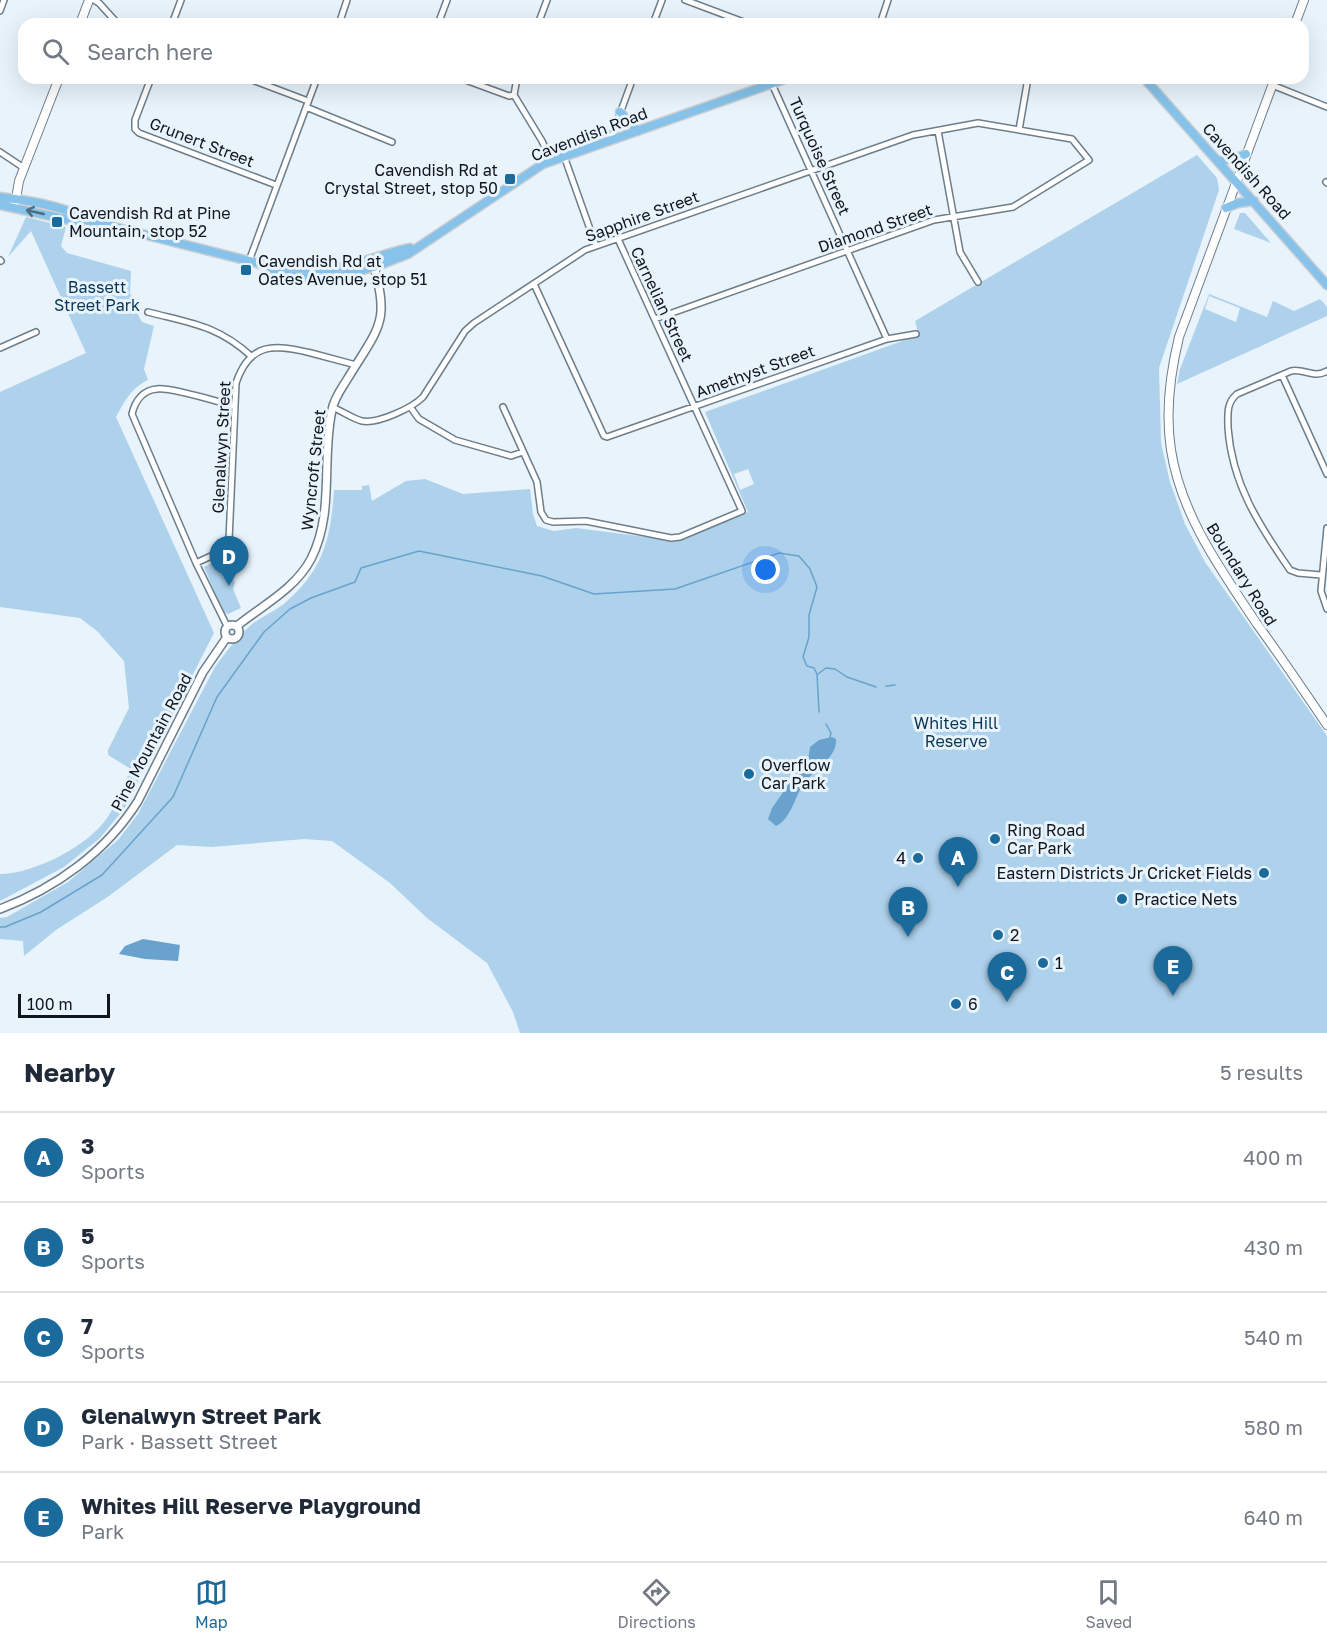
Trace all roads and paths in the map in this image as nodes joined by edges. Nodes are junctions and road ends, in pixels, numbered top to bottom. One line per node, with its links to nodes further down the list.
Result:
1 (4, 0): 12 (street)
2 (89, 0): 13 (main road)
3 (94, 0): 14 (street)
4 (181, 0): 15 (street)
5 (347, 0): 16 (street)
6 (447, 0): 17 (street)
7 (547, 0): 18 (street)
8 (662, 0): 19 (street)
9 (685, 0): 20 (street)
10 (888, 0): 21 (street)
11 (1304, 0): 22 (main road)
12 (0, 11)
13 (82, 18)
14 (113, 18)
15 (174, 18)
16 (341, 18)
17 (440, 18)
18 (540, 18)
19 (655, 18)
20 (733, 18)
21 (882, 18)
22 (1297, 18)
23 (57, 84): 49 (main road)
24 (149, 84): 52 (street, Grunert Street)
25 (261, 84): 36 (street)
26 (315, 84): 36 (street)
27 (476, 84): 35 (street)
28 (517, 84): 35 (street)
29 (631, 84): 38 (street)
30 (772, 84): 40 (main road, Cavendish Road); 50 (street, Turquoise Street)
31 (1027, 84): 39 (street)
32 (1149, 84): 48 (main road, Cavendish Road)
33 (1273, 84): 45 (main road, Boundary Road)
34 (1278, 84): 37 (street)
35 (514, 95): 47 (street)
36 (307, 104): 43 (street); 52 (street)
37 (1327, 107)
38 (620, 111): 40 (main road); 42 (street)
39 (1019, 130): 41 (street, Sapphire Street); 58 (street, Diamond Street)
40 (638, 131): 42 (main road, Cavendish Road)
41 (938, 131): 50 (street, Sapphire Street); 58 (street)
42 (610, 141): 46 (main road, Cavendish Road)
43 (392, 142)
44 (0, 152): 49 (street)
45 (1246, 154): 48 (main road); 51 (main road, Boundary Road)
46 (564, 156): 47 (main road, Cavendish Road); 60 (street)
47 (551, 161): 63 (main road, Cavendish Road)
48 (1218, 161): 51 (main road, Cavendish Road)
49 (24, 168): 55 (main road)
50 (812, 171): 59 (street, Sapphire Street); 61 (street, Turquoise Street)
51 (1236, 181): 54 (main road, Cavendish Road); 57 (main road, Boundary Road)
52 (276, 185): 62 (street)
53 (0, 197): 55 (main road, Cavendish Road)
54 (1254, 201): 57 (main road); 66 (main road, Cavendish Road)
55 (15, 203): 56 (main road, Cavendish Road); 62 (main road, Cavendish Road)
56 (0, 205)
57 (1226, 208): 91 (main road, Boundary Road)
58 (954, 217): 61 (street, Diamond Street); 64 (street)
59 (618, 238): 60 (street, Sapphire Street); 68 (street, Carnelian Street)
60 (596, 246): 65 (street, Sapphire Street)
61 (848, 251): 68 (street, Diamond Street); 71 (street, Turquoise Street)
62 (249, 261): 63 (main road, Cavendish Road)
63 (373, 263): 74 (street, Wyncroft Street)
64 (978, 282)
65 (534, 284): 80 (street, Amethyst Street); 81 (street, Sapphire Street)
66 (1327, 285)
67 (148, 312): 73 (street)
68 (655, 319): 80 (street, Carnelian Street)
69 (36, 332): 72 (street)
70 (916, 334): 71 (street, Amethyst Street)
71 (887, 339): 80 (street, Amethyst Street)
72 (0, 348)
73 (251, 356): 74 (street); 77 (street, Glenalwyn Street)
74 (356, 365): 78 (street, Wyncroft Street)
75 (1327, 371): 76 (street)
76 (1282, 375): 83 (street); 86 (street)
77 (234, 406): 85 (street, Glenalwyn Street); 85 (street)
78 (332, 407): 81 (street, Sapphire Street); 89 (street, Wyncroft Street)
79 (503, 407): 82 (street)
80 (694, 407): 82 (street, Carnelian Street)
81 (411, 408): 82 (street)
82 (523, 452)
83 (1327, 474)
84 (1327, 528): 86 (street)
85 (196, 563): 88 (street)
86 (1321, 575): 87 (street)
87 (1327, 609)
88 (227, 626): 89 (street); 90 (street)
89 (237, 626): 90 (street)
90 (227, 637): 92 (street, Pine Mountain Road)
91 (1327, 725)
92 (0, 909)

